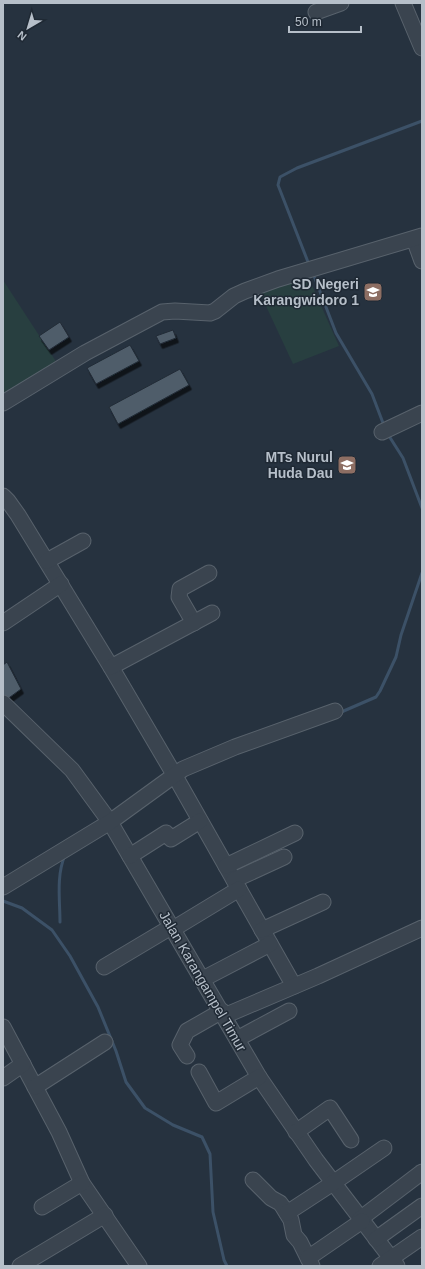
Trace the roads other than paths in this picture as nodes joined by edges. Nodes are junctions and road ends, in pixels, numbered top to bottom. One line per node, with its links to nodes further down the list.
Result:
1 (341, 3): 3 (street)
2 (403, 3): 4 (street)
3 (316, 12)
4 (422, 48)
5 (418, 237): 6 (street); 7 (street)
6 (422, 261)
7 (3, 403)
8 (422, 413): 9 (street)
9 (382, 432)
10 (3, 496): 12 (street)
11 (83, 541): 12 (street)
12 (47, 561): 14 (street)
13 (209, 573): 16 (street)
14 (61, 584): 17 (street); 18 (street)
15 (212, 613): 16 (street)
16 (194, 622): 18 (street)
17 (3, 623)
18 (111, 667): 21 (street)
19 (3, 703): 23 (street, Jalan Karangampel Timur)
20 (335, 711): 21 (street)
21 (174, 776): 22 (street); 23 (street)
22 (200, 821): 25 (street); 27 (street)
23 (110, 822): 25 (street, Jalan Karangampel Timur); 29 (street)
24 (295, 833): 27 (street)
25 (130, 856): 31 (street, Jalan Karangampel Timur)
26 (284, 857): 28 (street)
27 (226, 866): 28 (street)
28 (236, 885): 31 (street); 33 (street)
29 (3, 887)
30 (324, 902): 33 (street)
31 (172, 928): 35 (street); 36 (street, Jalan Karangampel Timur)
32 (422, 928): 37 (street)
33 (262, 930): 34 (street)
34 (270, 944): 36 (street); 37 (street)
35 (104, 967)
36 (203, 979): 39 (street, Jalan Karangampel Timur)
37 (294, 986): 39 (street)
38 (289, 1011): 41 (street)
39 (223, 1014): 41 (street, Jalan Karangampel Timur); 43 (street)
40 (3, 1027): 44 (street)
41 (238, 1039): 46 (street, Jalan Karangampel Timur)
42 (105, 1042): 48 (street)
43 (187, 1056)
44 (23, 1064): 47 (street); 48 (street)
45 (199, 1072): 46 (street)
46 (259, 1077): 49 (street, Jalan Karangampel Timur)
47 (3, 1078)
48 (36, 1087): 54 (street)
49 (296, 1132): 50 (street); 55 (street, Jalan Karangampel Timur)
50 (351, 1140)
51 (384, 1148): 55 (street)
52 (422, 1172): 60 (street)
53 (253, 1180): 58 (street)
54 (82, 1183): 57 (street); 59 (street)
55 (333, 1183): 58 (street); 60 (street, Jalan Karangampel Timur)
56 (422, 1206): 62 (street)
57 (42, 1207)
58 (287, 1213): 63 (street)
59 (105, 1215): 65 (street); 66 (street)
60 (361, 1220): 62 (street, Jalan Karangampel Timur); 63 (street)
61 (422, 1237): 64 (street)
62 (376, 1239): 64 (street, Jalan Karangampel Timur)
63 (310, 1262)
64 (389, 1264)
65 (20, 1266)
66 (139, 1266)

